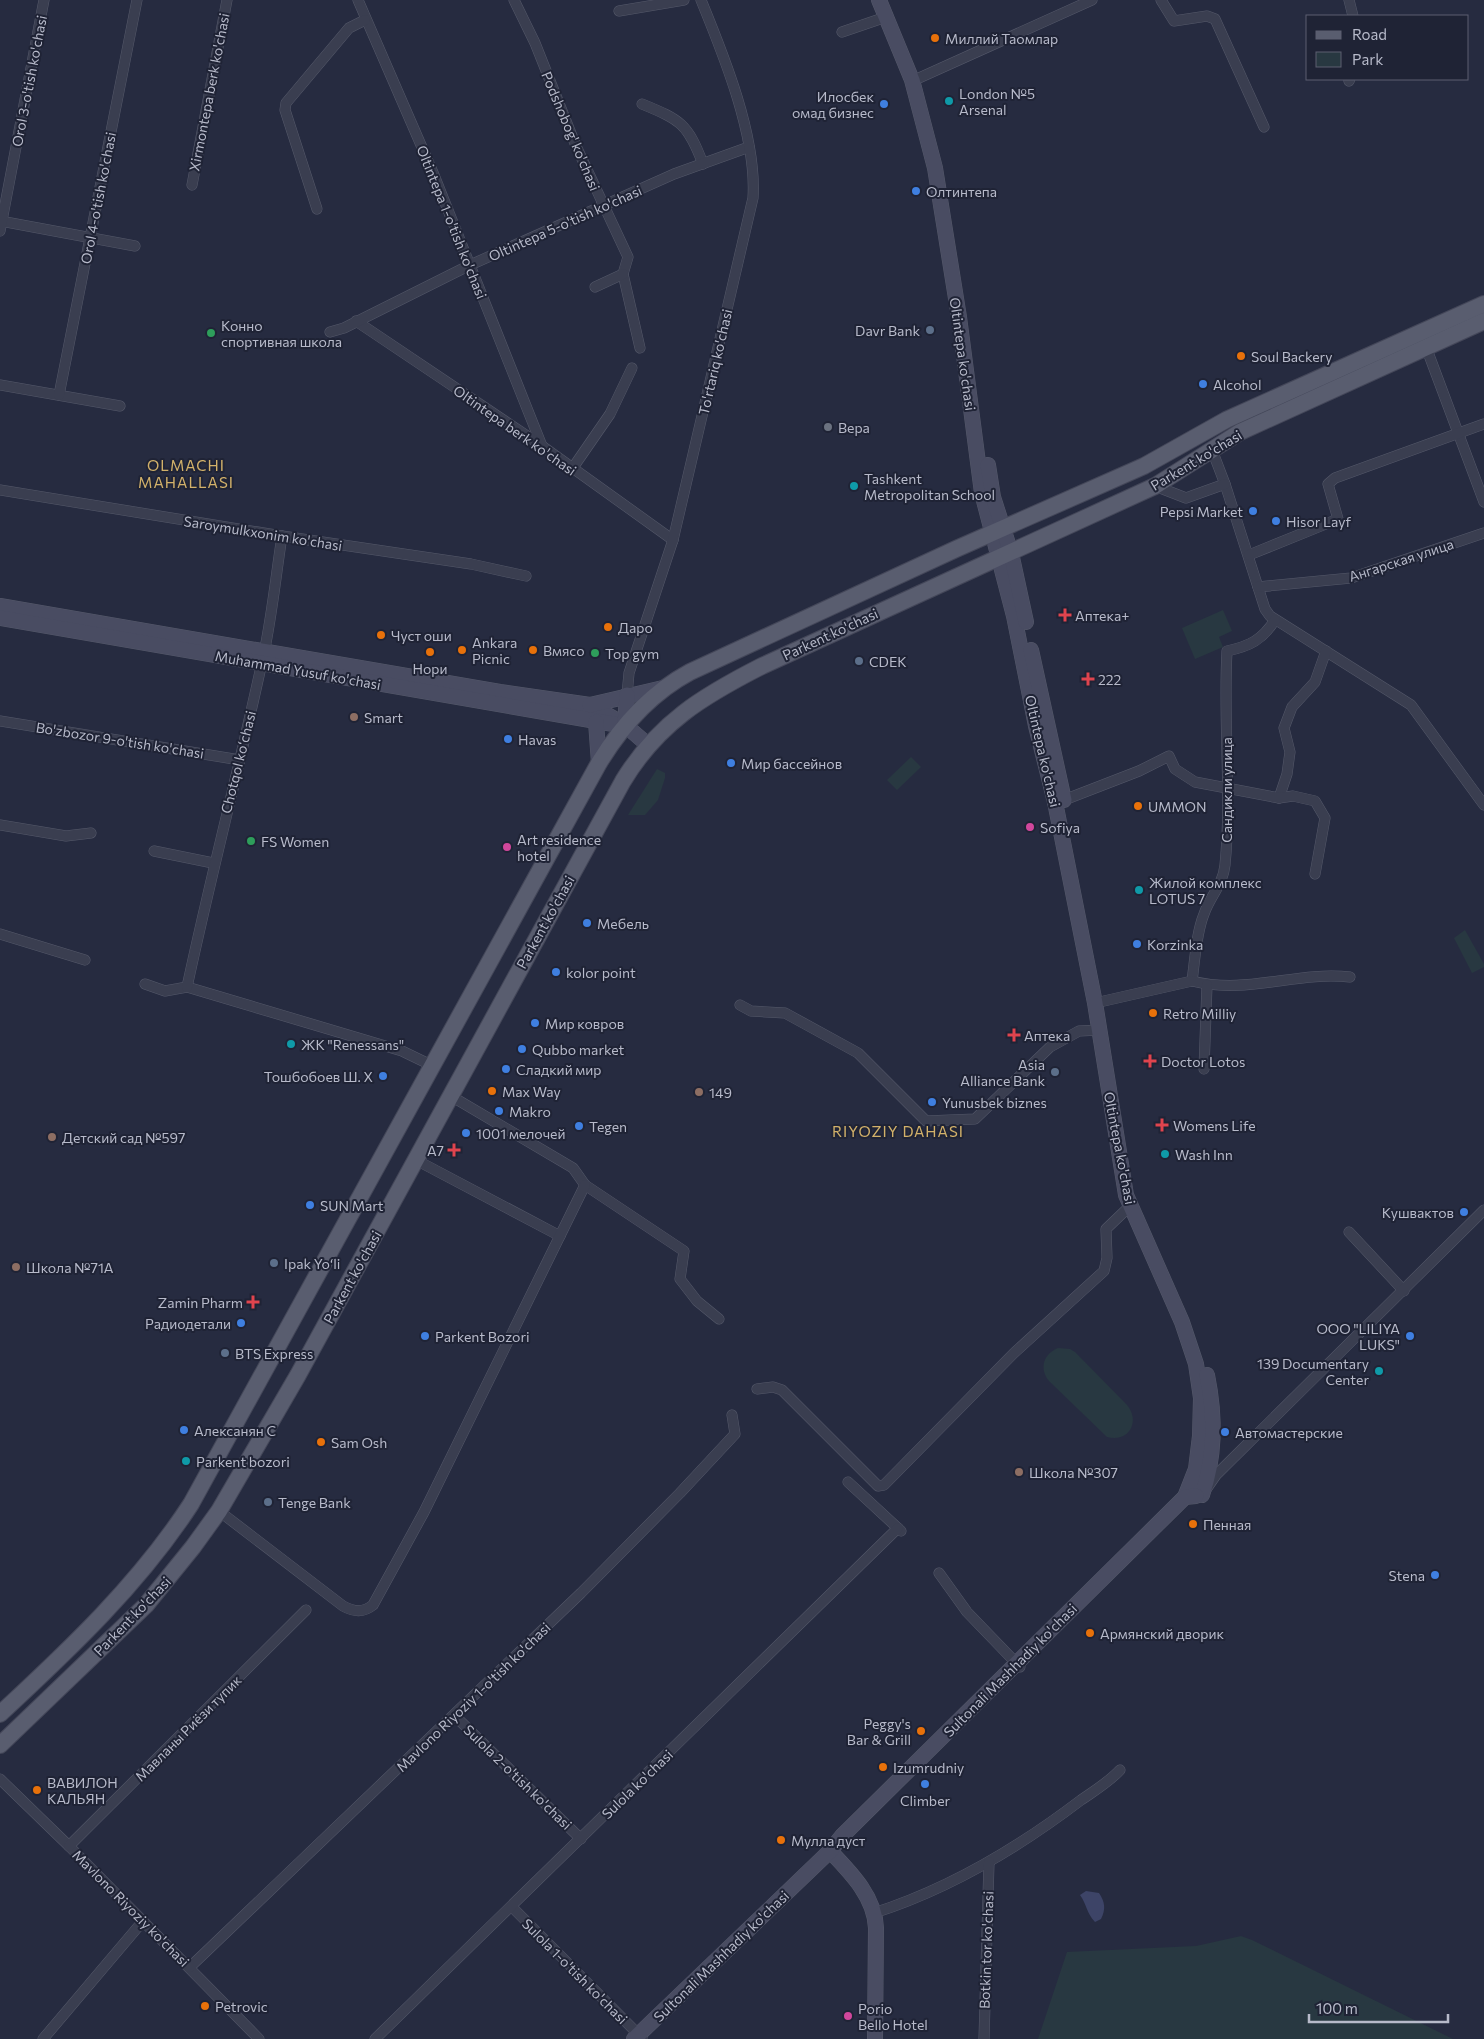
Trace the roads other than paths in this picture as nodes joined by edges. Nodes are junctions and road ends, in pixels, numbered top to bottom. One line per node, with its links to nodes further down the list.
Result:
1 (44, 0): 26 (street, Orol 3-o'tish ko'chasi)
2 (137, 0): 27 (street, Orol 4-o'tish ko'chasi)
3 (227, 0): 23 (street, Xirmontepa berk ko'chasi)
4 (358, 0): 16 (street, Oltintepa 1-o'tish ko'chasi)
5 (514, 0): 24 (street, Podshobog' ko'chasi)
6 (684, 0): 13 (street)
7 (701, 0): 21 (street, To'rtariq ko'chasi)
8 (879, 0): 15 (street, Oltintepa ko'chasi)
9 (888, 0): 18 (street, Oltintepa ko'chasi)
10 (1092, 0): 18 (street)
11 (1161, 0): 20 (street)
12 (1349, 0): 14 (street)
13 (619, 11)
14 (1354, 15)
15 (886, 17): 17 (street); 18 (street, Oltintepa ko'chasi)
16 (365, 20): 25 (street); 29 (street, Oltintepa 1-o'tish ko'chasi)
17 (842, 32)
18 (915, 79): 51 (street, Oltintepa ko'chasi)
19 (642, 104): 22 (street)
20 (1264, 127)
21 (749, 147): 22 (street, Oltintepa 5-o'tish ko'chasi); 54 (street, To'rtariq ko'chasi)
22 (703, 164): 24 (street, Oltintepa 5-o'tish ko'chasi)
23 (192, 185)
24 (604, 207): 29 (street, Oltintepa 5-o'tish ko'chasi); 30 (street, Podshobog' ko'chasi)
25 (317, 208)
26 (1, 224): 27 (street)
27 (90, 238): 28 (street); 40 (street, Orol 4-o'tish ko'chasi)
28 (135, 246)
29 (468, 266): 33 (street, Oltintepa 5-o'tish ko'chasi); 44 (street, Oltintepa 1-o'tish ko'chasi)
30 (623, 274): 31 (street); 37 (street, Podshobog' ko'chasi)
31 (595, 287)
32 (1484, 304): 51 (main road, Parkent ko'chasi)
33 (356, 321): 35 (street, Oltintepa 5-o'tish ko'chasi); 44 (street, Oltintepa berk ko'chasi)
34 (1484, 321): 36 (main road, Parkent ko'chasi)
35 (330, 332)
36 (1426, 347): 43 (street); 45 (main road, Parkent ko'chasi)
37 (640, 348)
38 (632, 368): 46 (street)
39 (0, 385): 40 (street)
40 (59, 395): 41 (street)
41 (120, 406)
42 (1484, 424): 43 (street)
43 (1459, 432): 50 (street); 55 (street)
44 (542, 446): 46 (street, Oltintepa berk ko'chasi)
45 (1212, 450): 47 (street); 48 (main road, Parkent ko'chasi)
46 (572, 469): 54 (street, Oltintepa berk ko'chasi)
47 (1225, 484): 48 (street); 55 (street)
48 (1155, 486): 56 (main road, Parkent ko'chasi)
49 (0, 490): 53 (street, Saroymulkxonim ko'chasi)
50 (1484, 502)
51 (997, 531): 56 (street, Oltintepa ko'chasi); 64 (main road, Parkent ko'chasi)
52 (1484, 533): 58 (street, Ангарская улица)
53 (282, 536): 57 (street, Saroymulkxonim ko'chasi); 63 (street, Chotqol koʻchasi)
54 (673, 540): 65 (street, To'rtariq ko'chasi)
55 (1249, 555): 58 (street)
56 (1004, 556): 70 (main road, Parkent ko'chasi); 75 (street, Oltintepa ko'chasi)
57 (526, 576)
58 (1258, 586): 61 (street)
59 (0, 606): 63 (street, Muhammad Yusuf ko'chasi)
60 (0, 618): 63 (street, Muhammad Yusuf ko'chasi)
61 (1275, 620): 62 (street); 73 (street, Сандикли улица)
62 (1326, 651): 74 (street); 76 (street)
63 (263, 657): 66 (street, Muhammad Yusuf ko'chasi); 68 (street, Muhammad Yusuf ko'chasi); 71 (street, Chotqol koʻchasi)
64 (664, 688): 65 (street, Muhammad Yusuf ko'chasi); 69 (main road, Parkent ko'chasi)
65 (627, 695): 66 (street, Muhammad Yusuf ko'chasi); 69 (street, To'rtariq ko'chasi)
66 (590, 705): 69 (street, Muhammad Yusuf ko'chasi)
67 (0, 721): 71 (street, Bo'zbozor 9-o'tish ko'chasi)
68 (596, 722): 69 (street, Muhammad Yusuf ko'chasi); 72 (street)
69 (625, 725): 70 (street, Muhammad Yusuf ko'chasi); 72 (main road, Parkent ko'chasi)
70 (648, 745): 94 (main road, Parkent ko'chasi)
71 (240, 760): 80 (street, Chotqol koʻchasi)
72 (599, 763): 92 (main road, Parkent ko'chasi)
73 (1228, 789): 74 (street); 75 (street); 85 (street, Сандикли улица)
74 (1279, 798): 81 (street)
75 (1059, 801): 89 (street, Oltintepa ko'chasi); 91 (street, Oltintepa ko'chasi)
76 (1484, 805)
77 (0, 825): 78 (street)
78 (91, 833)
79 (154, 852): 80 (street)
80 (213, 863): 88 (street, Chotqol koʻchasi)
81 (1315, 874)
82 (0, 934): 83 (street)
83 (85, 960)
84 (1350, 977): 87 (street)
85 (1192, 982): 87 (street); 89 (street)
86 (145, 984): 88 (street)
87 (1207, 985): 93 (street)
88 (187, 987): 92 (street)
89 (1104, 1001): 91 (street, Oltintepa ko'chasi)
90 (740, 1005): 91 (street)
91 (1105, 1030): 98 (street, Oltintepa ko'chasi)
92 (433, 1066): 113 (main road, Parkent ko'chasi)
93 (1204, 1069)
94 (451, 1096): 95 (main road, Parkent ko'chasi); 96 (street)
95 (416, 1160): 100 (street); 109 (main road, Parkent ko'chasi)
96 (585, 1185): 100 (street); 103 (street)
97 (1484, 1210): 102 (street, Sultonali Mashhadiy ko'chasi)
98 (1134, 1211): 101 (street, Oltintepa ko'chasi); 104 (street)
99 (1350, 1232): 102 (street)
100 (560, 1236): 109 (street)
101 (1155, 1254): 107 (street, Oltintepa ko'chasi); 108 (street, Oltintepa ko'chasi)
102 (1404, 1291): 107 (street, Sultonali Mashhadiy ko'chasi)
103 (719, 1319)
104 (757, 1389)
105 (732, 1415): 114 (street, Mavlono Riyoziy 1-o'tish ko'chasi)
106 (848, 1482): 118 (street, Sulola ko'chasi)
107 (1202, 1494): 108 (street); 112 (street, Sultonali Mashhadiy ko'chasi)
108 (1186, 1497): 112 (street, Sultonali Mashhadiy ko'chasi)
109 (219, 1511): 115 (main road, Parkent ko'chasi)
110 (939, 1574): 112 (street)
111 (306, 1610): 119 (street, Мавланы Риёзи тупик)
112 (1018, 1665): 120 (street, Sultonali Mashhadiy ko'chasi)
113 (0, 1714)
114 (455, 1716): 118 (street, Sulola 2-o'tish ko'chasi); 125 (street, Mavlono Riyoziy 1-o'tish ko'chasi)
115 (0, 1745)
116 (1120, 1770): 121 (street)
117 (0, 1779): 119 (street, Mavlono Riyoziy ko'chasi)
118 (581, 1839): 122 (street, Sulola ko'chasi)
119 (69, 1846): 124 (street, Mavlono Riyoziy ko'chasi)
120 (830, 1852): 123 (street); 126 (street, Sultonali Mashhadiy ko'chasi)
121 (989, 1862): 123 (street); 131 (street, Botkin tor ko'chasi)
122 (512, 1907): 126 (street, Sulola 1-o'tish ko'chasi); 129 (street, Sulola ko'chasi)
123 (874, 1913): 130 (street)
124 (144, 1921): 125 (street, Mavlono Riyoziy ko'chasi); 127 (street)
125 (190, 1968): 128 (street, Mavlono Riyoziy ko'chasi)
126 (638, 2038)
127 (44, 2039)
128 (259, 2039)
129 (375, 2039)
130 (875, 2039)
131 (984, 2039)

